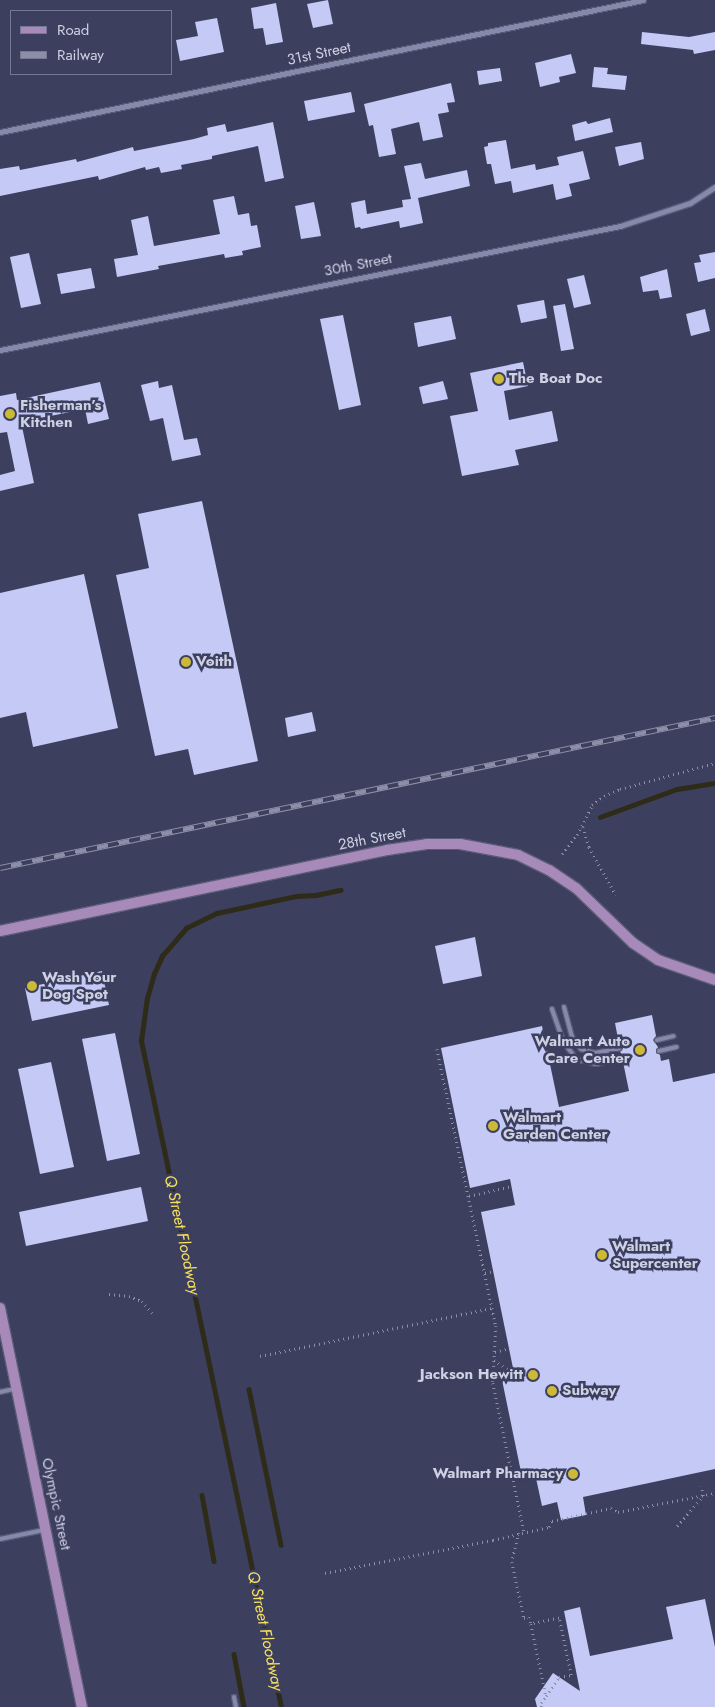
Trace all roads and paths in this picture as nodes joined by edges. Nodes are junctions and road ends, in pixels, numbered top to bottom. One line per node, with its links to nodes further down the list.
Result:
1 (642, 0): 2 (street, 31st Street)
2 (0, 132)
3 (715, 187): 4 (street, 30th Street)
4 (0, 350)
5 (715, 763): 6 (path)
6 (583, 825): 7 (path); 8 (path)
7 (562, 854)
8 (616, 896)
9 (0, 931): 10 (main road, 28th Street)
10 (715, 980)
11 (564, 1007): 16 (lane)
12 (552, 1009): 19 (lane)
13 (674, 1036): 14 (lane)
14 (656, 1040)
15 (677, 1047): 18 (lane)
16 (620, 1048)
17 (437, 1049): 21 (path)
18 (659, 1051)
19 (622, 1058)
20 (512, 1186): 21 (path)
21 (469, 1196): 23 (path)
22 (493, 1271): 23 (path)
23 (485, 1273): 26 (path)
24 (109, 1294): 27 (path)
25 (0, 1308): 33 (main road, Olympic Street)
26 (492, 1308): 29 (path); 30 (path)
27 (152, 1314)
28 (509, 1348): 29 (path)
29 (495, 1352): 31 (path)
30 (260, 1356)
31 (494, 1360): 32 (path); 40 (path)
32 (512, 1373)
33 (17, 1389): 34 (lane); 39 (main road, Olympic Street)
34 (0, 1392)
35 (701, 1486): 37 (path)
36 (715, 1493): 37 (path)
37 (703, 1496): 38 (path); 40 (path)
38 (677, 1526)
39 (46, 1530): 42 (lane); 47 (main road, Olympic Street)
40 (524, 1532): 41 (path)
41 (519, 1533): 43 (path); 44 (path)
42 (0, 1538)
43 (325, 1573)
44 (530, 1624): 45 (path); 45 (path)
45 (546, 1696): 49 (path)
46 (234, 1697): 48 (lane)
47 (82, 1707)
48 (236, 1707)
49 (541, 1707)

